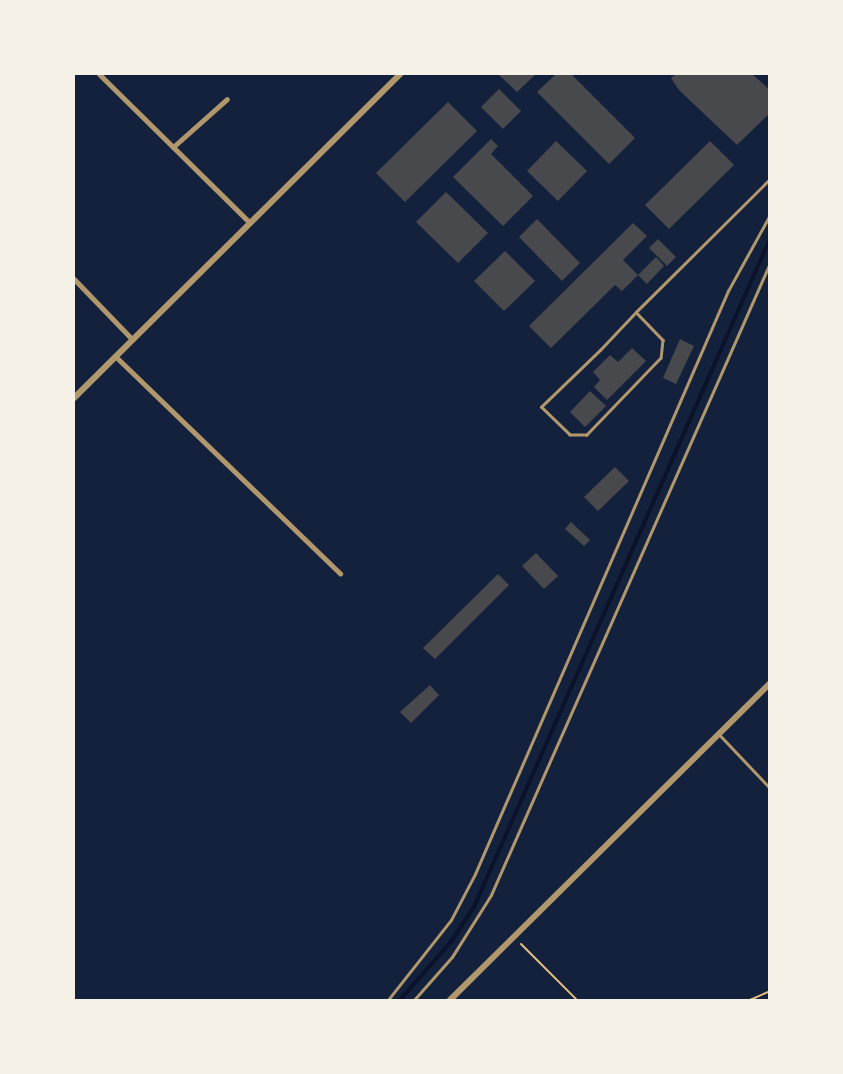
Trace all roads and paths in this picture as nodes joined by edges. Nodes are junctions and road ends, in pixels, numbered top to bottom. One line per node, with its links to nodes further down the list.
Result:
1 (99, 74): 4 (street)
2 (399, 74): 7 (street)
3 (227, 99): 4 (street)
4 (173, 147): 7 (street)
5 (769, 179): 10 (lane)
6 (769, 215): 21 (lane)
7 (250, 223): 11 (street)
8 (769, 263): 22 (lane)
9 (74, 279): 11 (street)
10 (636, 312): 10 (lane)
11 (132, 340): 12 (street)
12 (116, 356): 13 (street); 14 (street)
13 (74, 398)
14 (340, 573)
15 (769, 683): 16 (street)
16 (718, 734): 17 (lane); 23 (street)
17 (769, 788)
18 (520, 943): 20 (path)
19 (769, 991): 26 (path)
20 (573, 997): 24 (path); 25 (path)
21 (388, 1000)
22 (414, 1000)
23 (450, 1000)
24 (570, 1000)
25 (578, 1000)
26 (750, 1000)

